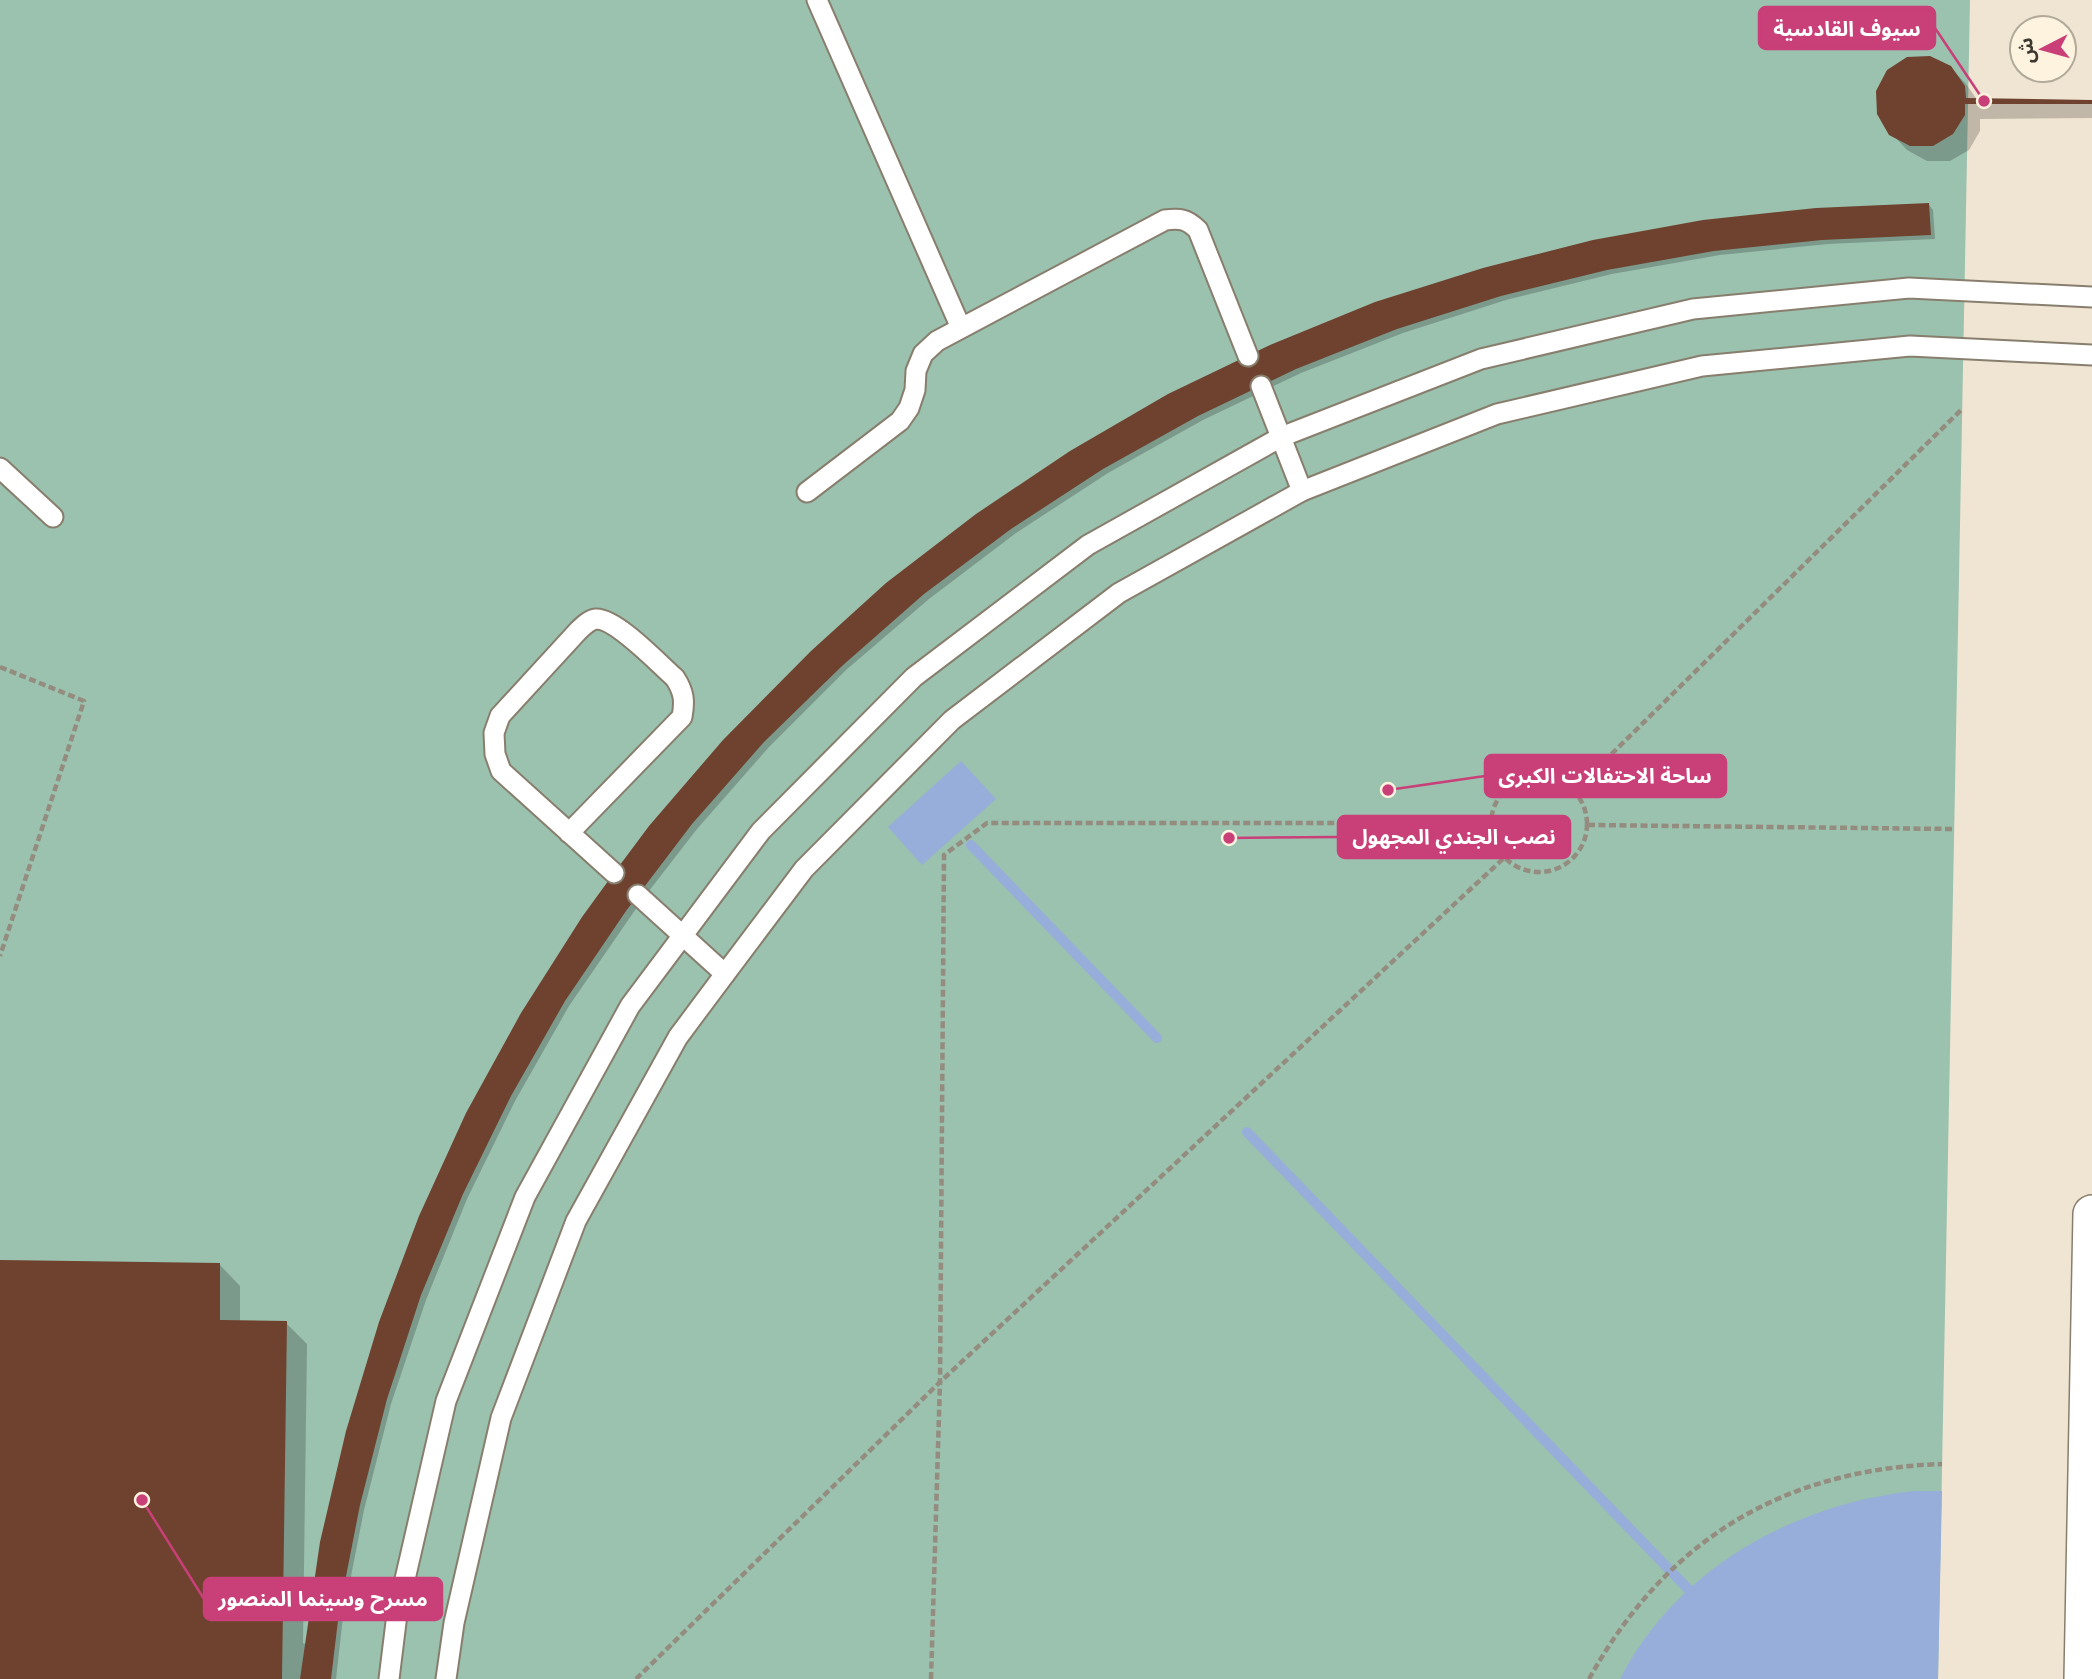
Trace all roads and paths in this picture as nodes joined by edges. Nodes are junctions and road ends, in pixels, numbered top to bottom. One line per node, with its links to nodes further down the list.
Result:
1 (817, 0): 3 (lane)
2 (2092, 297): 8 (lane)
3 (961, 328): 5 (lane); 11 (lane)
4 (2092, 355): 10 (lane)
5 (1248, 356)
6 (1261, 386): 8 (lane)
7 (1962, 408): 14 (path)
8 (1281, 437): 10 (lane); 22 (lane)
9 (0, 468): 12 (lane)
10 (1302, 491): 24 (lane)
11 (807, 492)
12 (53, 517)
13 (0, 667): 23 (path)
14 (1574, 790): 15 (path); 16 (path)
15 (1490, 823): 19 (path); 26 (path)
16 (1588, 825): 17 (path); 19 (path)
17 (1954, 829)
18 (569, 833): 18 (lane); 20 (lane)
19 (1504, 858): 26 (path)
20 (614, 873)
21 (638, 895): 22 (lane)
22 (683, 935): 24 (lane); 28 (lane)
23 (0, 956)
24 (725, 974): 29 (lane)
25 (2092, 1214): 33 (street)
26 (940, 1382): 30 (path); 31 (path)
27 (1942, 1464): 32 (path)
28 (389, 1679)
29 (446, 1679)
30 (636, 1679)
31 (931, 1679)
32 (1589, 1679)
33 (2083, 1679)

